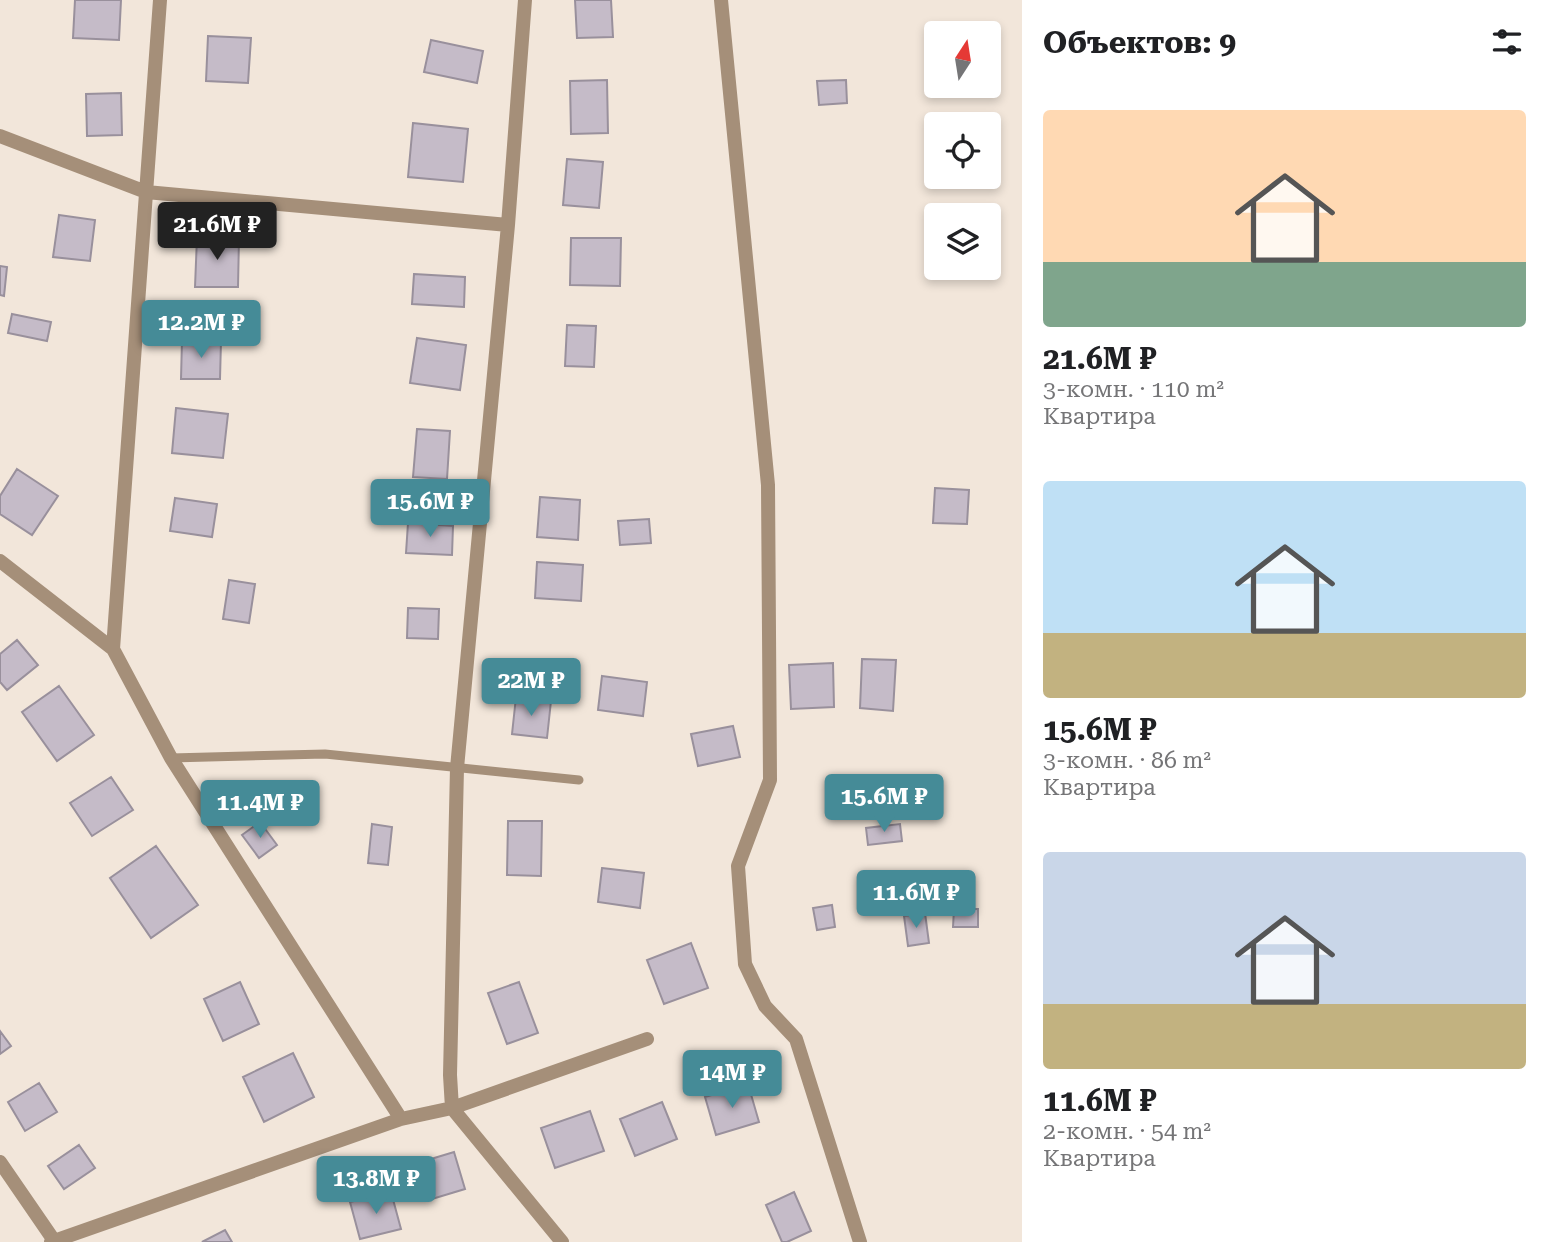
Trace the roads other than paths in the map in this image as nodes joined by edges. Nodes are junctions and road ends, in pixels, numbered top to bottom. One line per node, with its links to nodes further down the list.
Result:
1 (160, 0): 5 (street)
2 (525, 0): 6 (street)
3 (722, 0): 18 (street)
4 (0, 136): 5 (street)
5 (146, 192): 6 (street); 8 (street)
6 (508, 225): 10 (street)
7 (0, 561): 8 (street)
8 (113, 649): 9 (street)
9 (171, 758): 10 (lane); 14 (street)
10 (457, 768): 11 (lane); 13 (street)
11 (579, 780)
12 (647, 1040): 13 (street)
13 (452, 1108): 14 (street); 17 (street)
14 (401, 1118): 16 (street)
15 (0, 1162): 16 (street)
16 (54, 1242)
17 (562, 1242)
18 (860, 1242)

